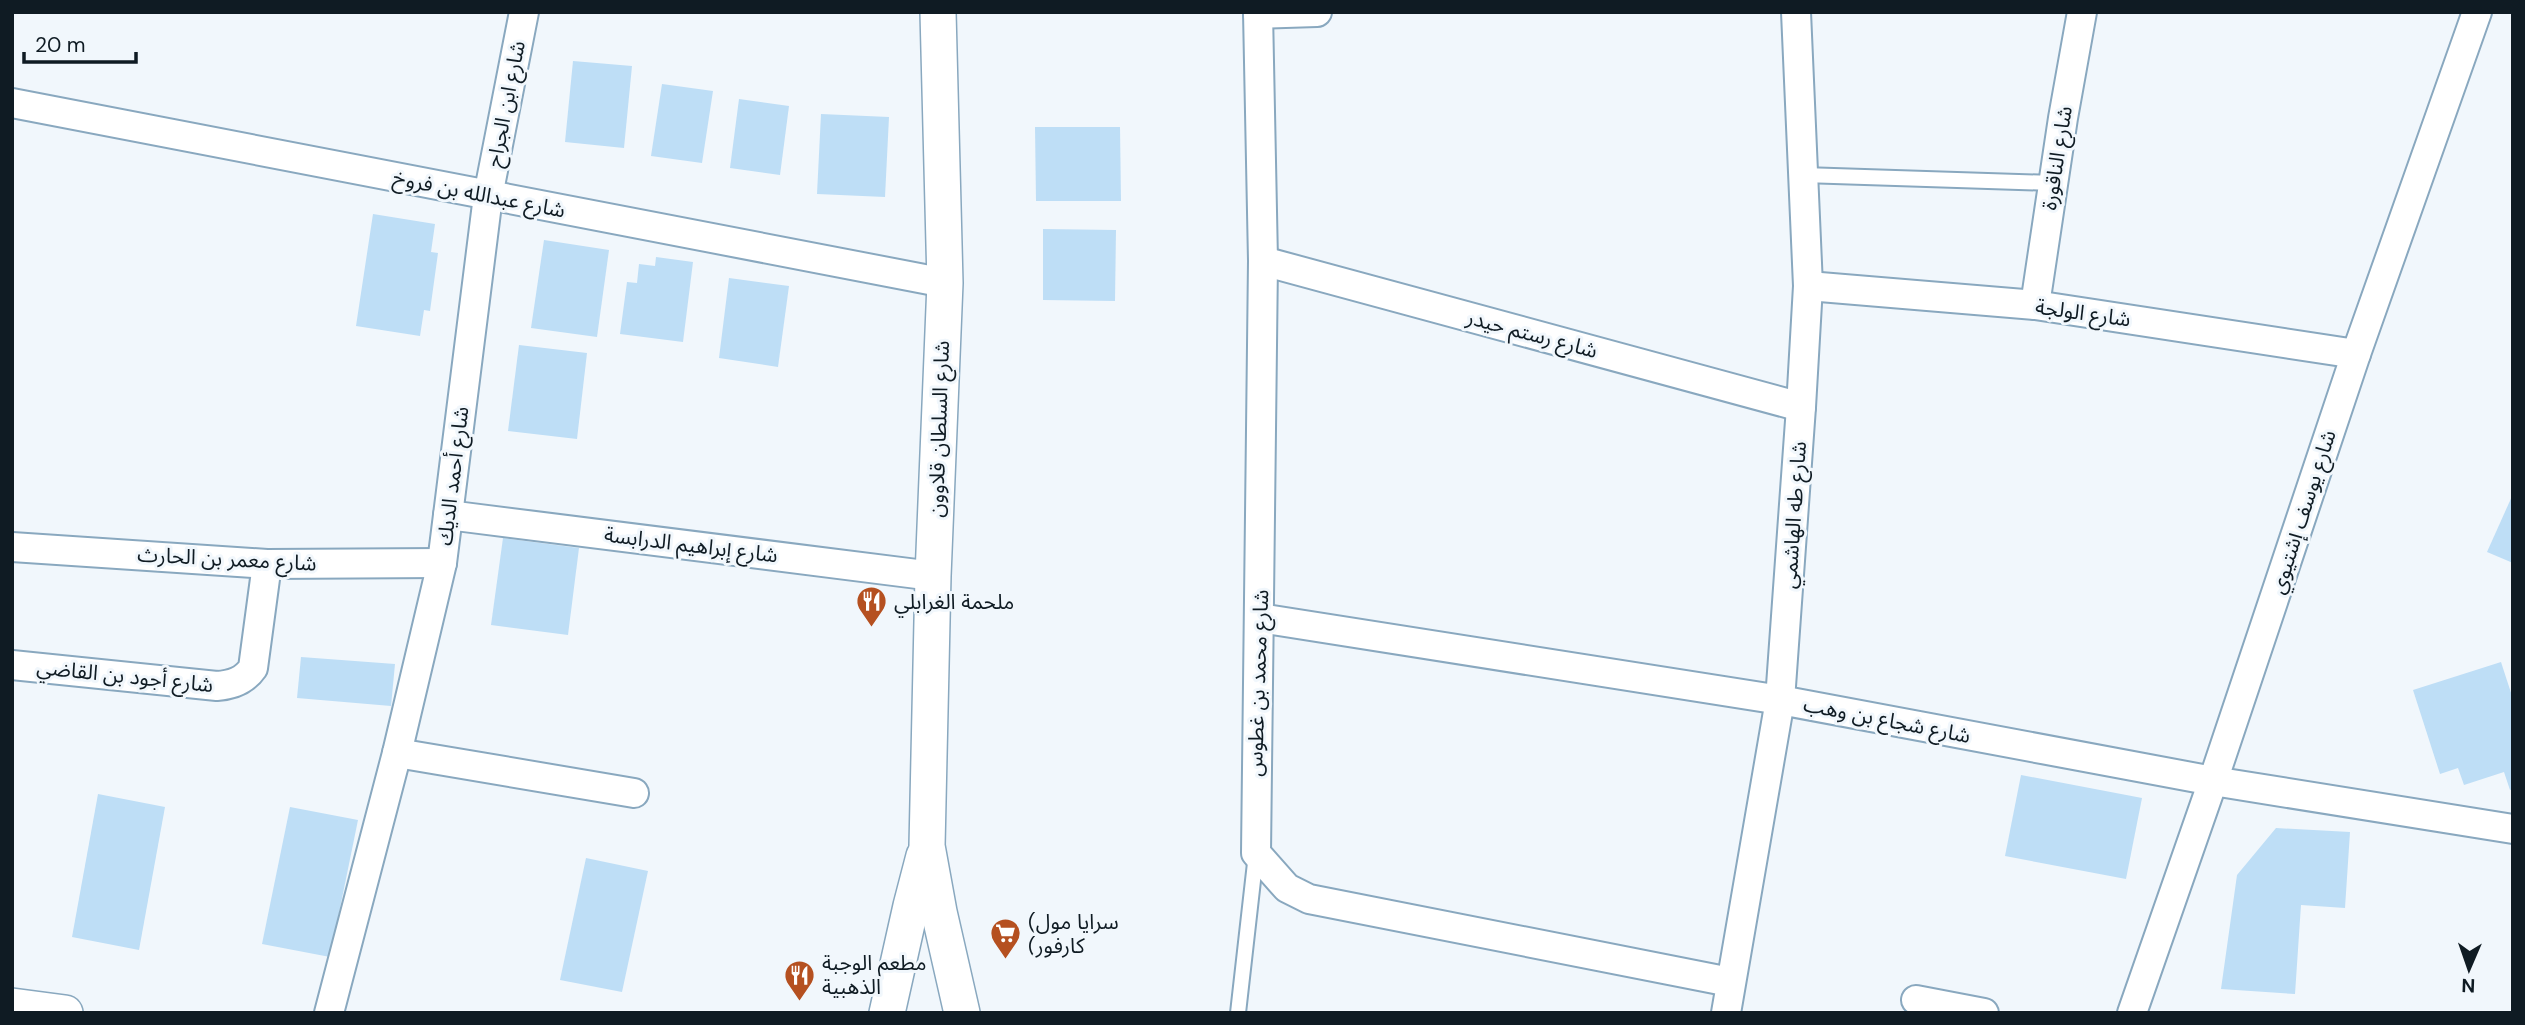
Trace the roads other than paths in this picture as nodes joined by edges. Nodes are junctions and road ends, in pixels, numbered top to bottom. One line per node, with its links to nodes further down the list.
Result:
1 (524, 12): 11 (street, شارع ابن الجراح)
2 (938, 12): 13 (street, شارع السلطان قلاوون)
3 (1317, 12): 7 (street)
4 (1796, 12): 9 (street, شارع طه الهاشمي)
5 (2082, 12): 10 (street, شارع الناقورة)
6 (2477, 12): 16 (street, شارع يوسف إشتيوي)
7 (1258, 13): 12 (street, شارع محمد بن غطوس)
8 (12, 103): 11 (street, شارع عبدالله بن فروخ)
9 (1803, 175): 10 (lane); 14 (street, شارع طه الهاشمي)
10 (2053, 183): 15 (street, شارع الناقورة)
11 (488, 196): 13 (street, شارع عبدالله بن فروخ); 18 (street, شارع أحمد الديك)
12 (1263, 261): 17 (street, شارع رستم حيدر); 23 (street, شارع محمد بن غطوس)
13 (945, 283): 22 (street, شارع السلطان قلاوون)
14 (1808, 286): 15 (street, شارع الولجة); 17 (street, شارع طه الهاشمي)
15 (2035, 305): 16 (street, شارع الولجة)
16 (2356, 354): 27 (street, شارع يوسف إشتيوي)
17 (1801, 407): 25 (street, شارع طه الهاشمي)
18 (448, 515): 20 (street, شارع أحمد الديك); 22 (street, شارع إبراهيم الدرابسة)
19 (12, 547): 21 (street, شارع معمر بن الحارث)
20 (442, 563): 21 (street, شارع معمر بن الحارث); 26 (street, شارع أحمد الديك)
21 (267, 564): 24 (street, شارع أجود بن القاضي)
22 (933, 576): 30 (street, شارع السلطان قلاوون)
23 (1260, 618): 25 (street, شارع شجاع بن وهب); 31 (street, شارع محمد بن غطوس)
24 (12, 665)
25 (1780, 699): 27 (street, شارع شجاع بن وهب); 32 (street, شارع طه الهاشمي)
26 (397, 753): 28 (street); 36 (street, شارع أحمد الديك)
27 (2213, 781): 29 (street, شارع شجاع بن وهب); 42 (street, شارع يوسف إشتيوي)
28 (634, 793)
29 (2513, 830)
30 (927, 846): 37 (street, شارع السلطان قلاوون); 38 (street, شارع السلطان قلاوون)
31 (1256, 853): 32 (street); 39 (lane)
32 (1730, 982): 40 (street, شارع طه الهاشمي)
33 (1916, 1000): 41 (street)
34 (12, 1006): 35 (street)
35 (65, 1013)
36 (329, 1013)
37 (887, 1013)
38 (962, 1013)
39 (1238, 1013)
40 (1726, 1013)
41 (1984, 1013)
42 (2132, 1013)

